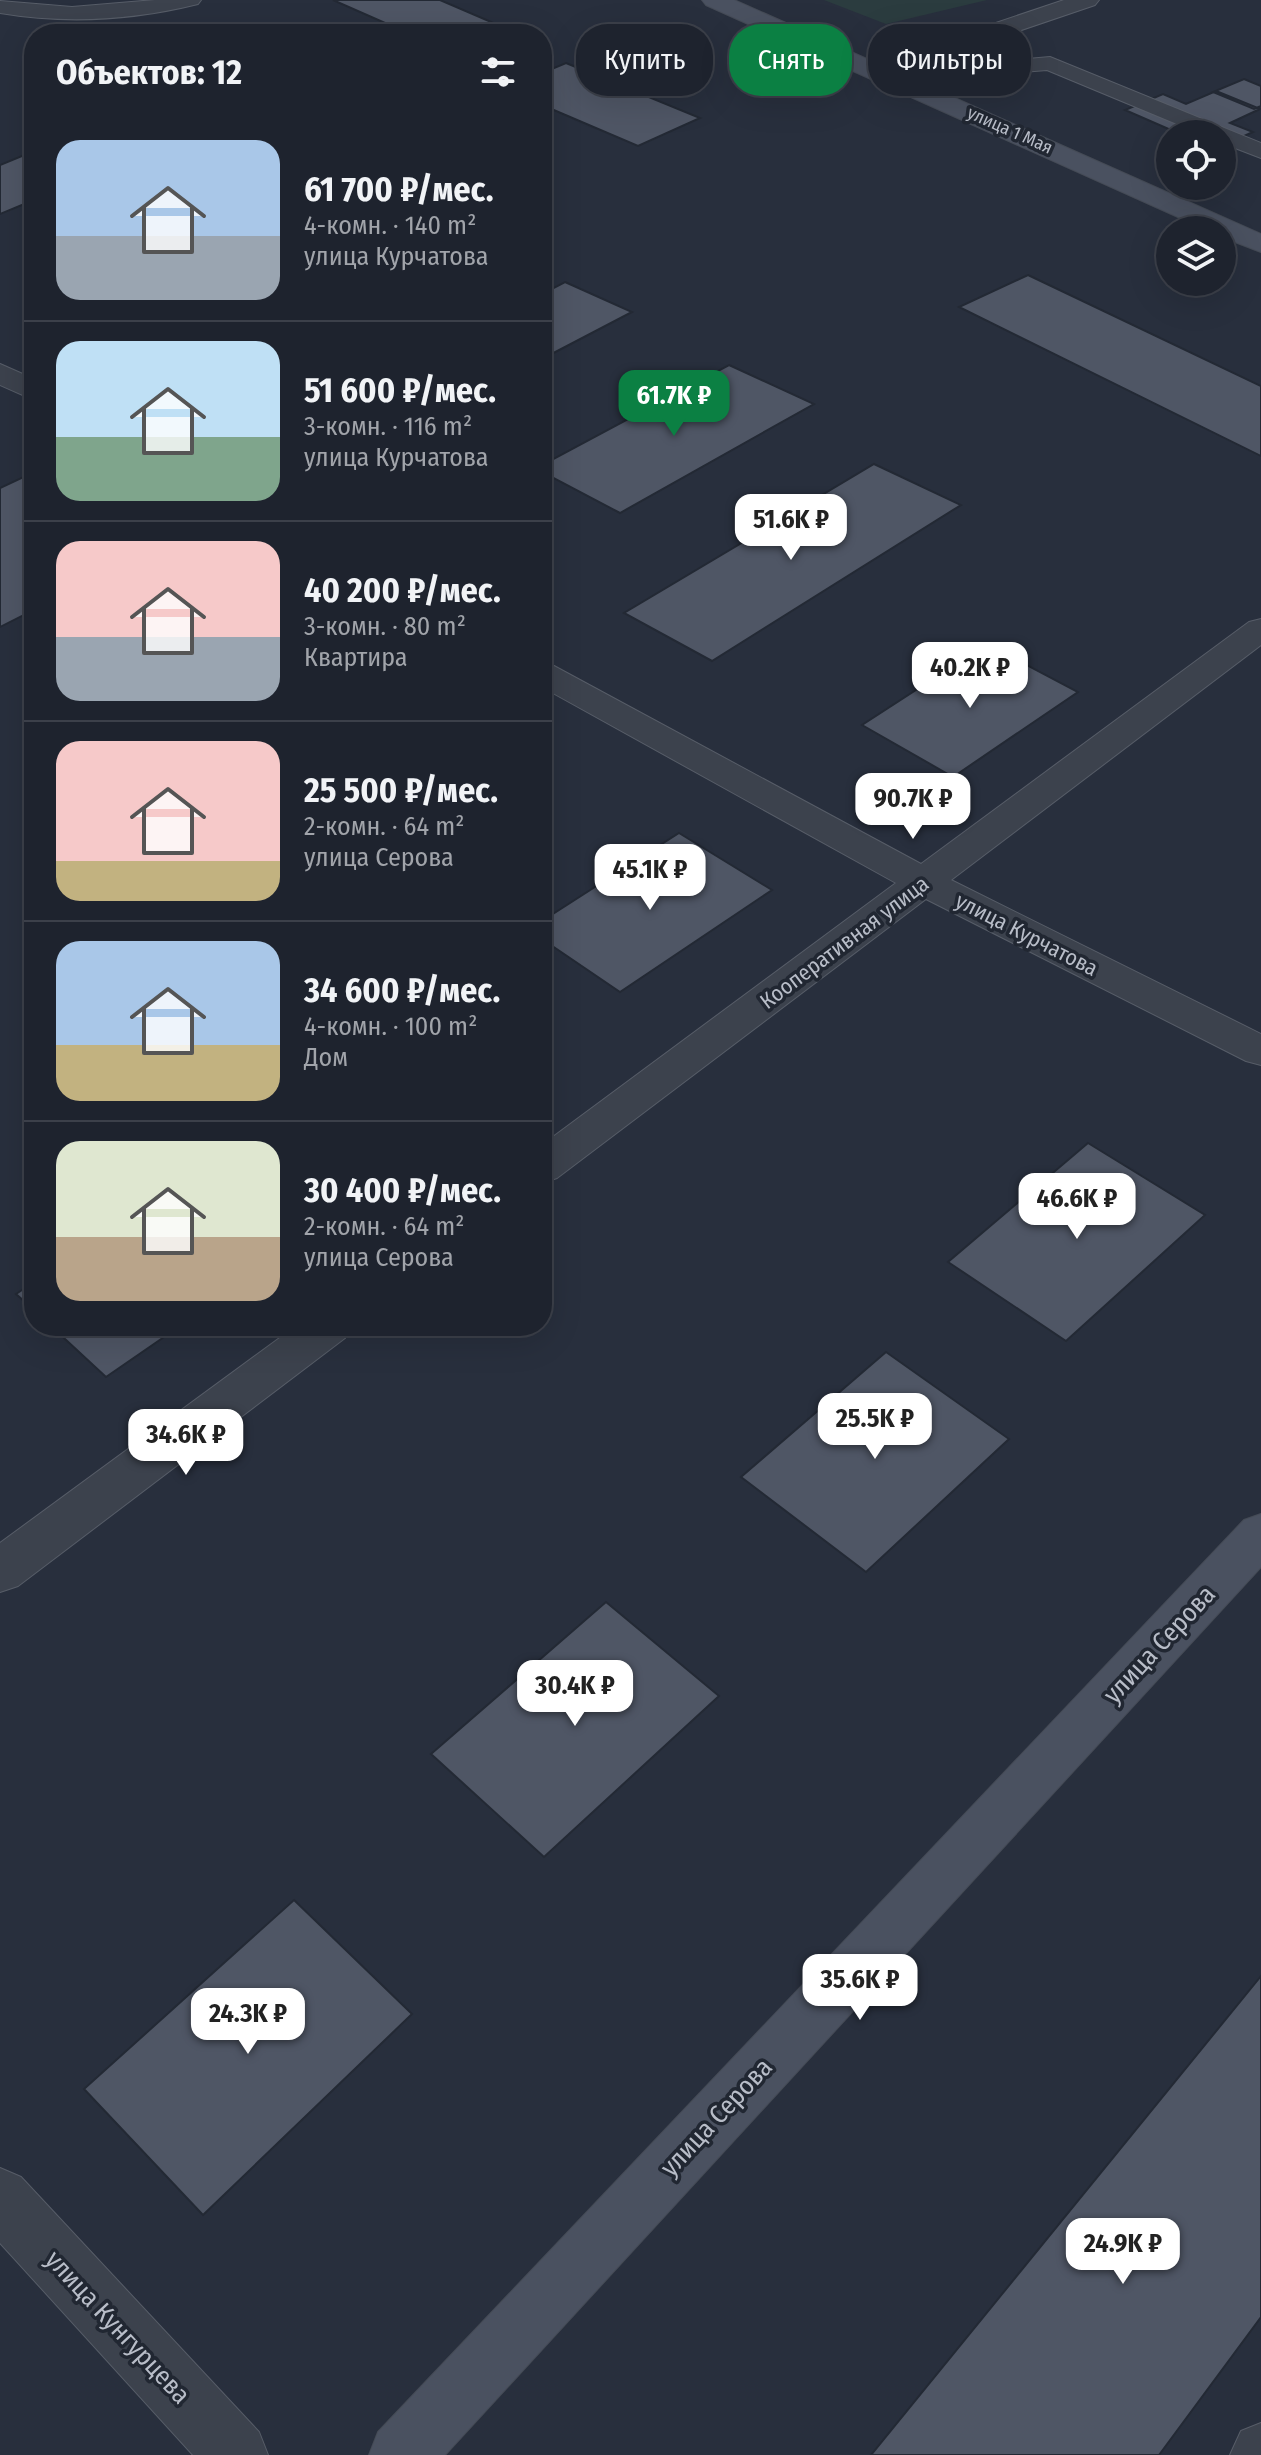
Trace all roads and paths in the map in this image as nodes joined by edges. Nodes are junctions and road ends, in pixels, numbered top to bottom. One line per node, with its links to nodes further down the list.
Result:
1 (191, 0): 4 (lane)
2 (714, 0): 7 (main road, улица 1 Мая)
3 (1087, 0): 5 (street)
4 (0, 7)
5 (1021, 24)
6 (1031, 64): 9 (lane)
7 (868, 67)
8 (933, 96): 12 (main road, улица 1 Мая)
9 (1187, 120)
10 (1236, 140): 11 (lane)
11 (1261, 151)
12 (1261, 244)
13 (0, 373): 14 (street)
14 (24, 386)
15 (1261, 629): 17 (street, Кооперативная улица)
16 (552, 678): 17 (street, улица Курчатова)
17 (924, 882): 18 (street, улица Курчатова); 19 (street, Кооперативная улица)
18 (1261, 1051)
19 (552, 1160)
20 (316, 1336): 22 (street)
21 (1261, 1534): 25 (main road, улица Серова)
22 (0, 1571)
23 (0, 2198): 24 (street, улица Кунгурцева)
24 (236, 2455)
25 (401, 2455)

